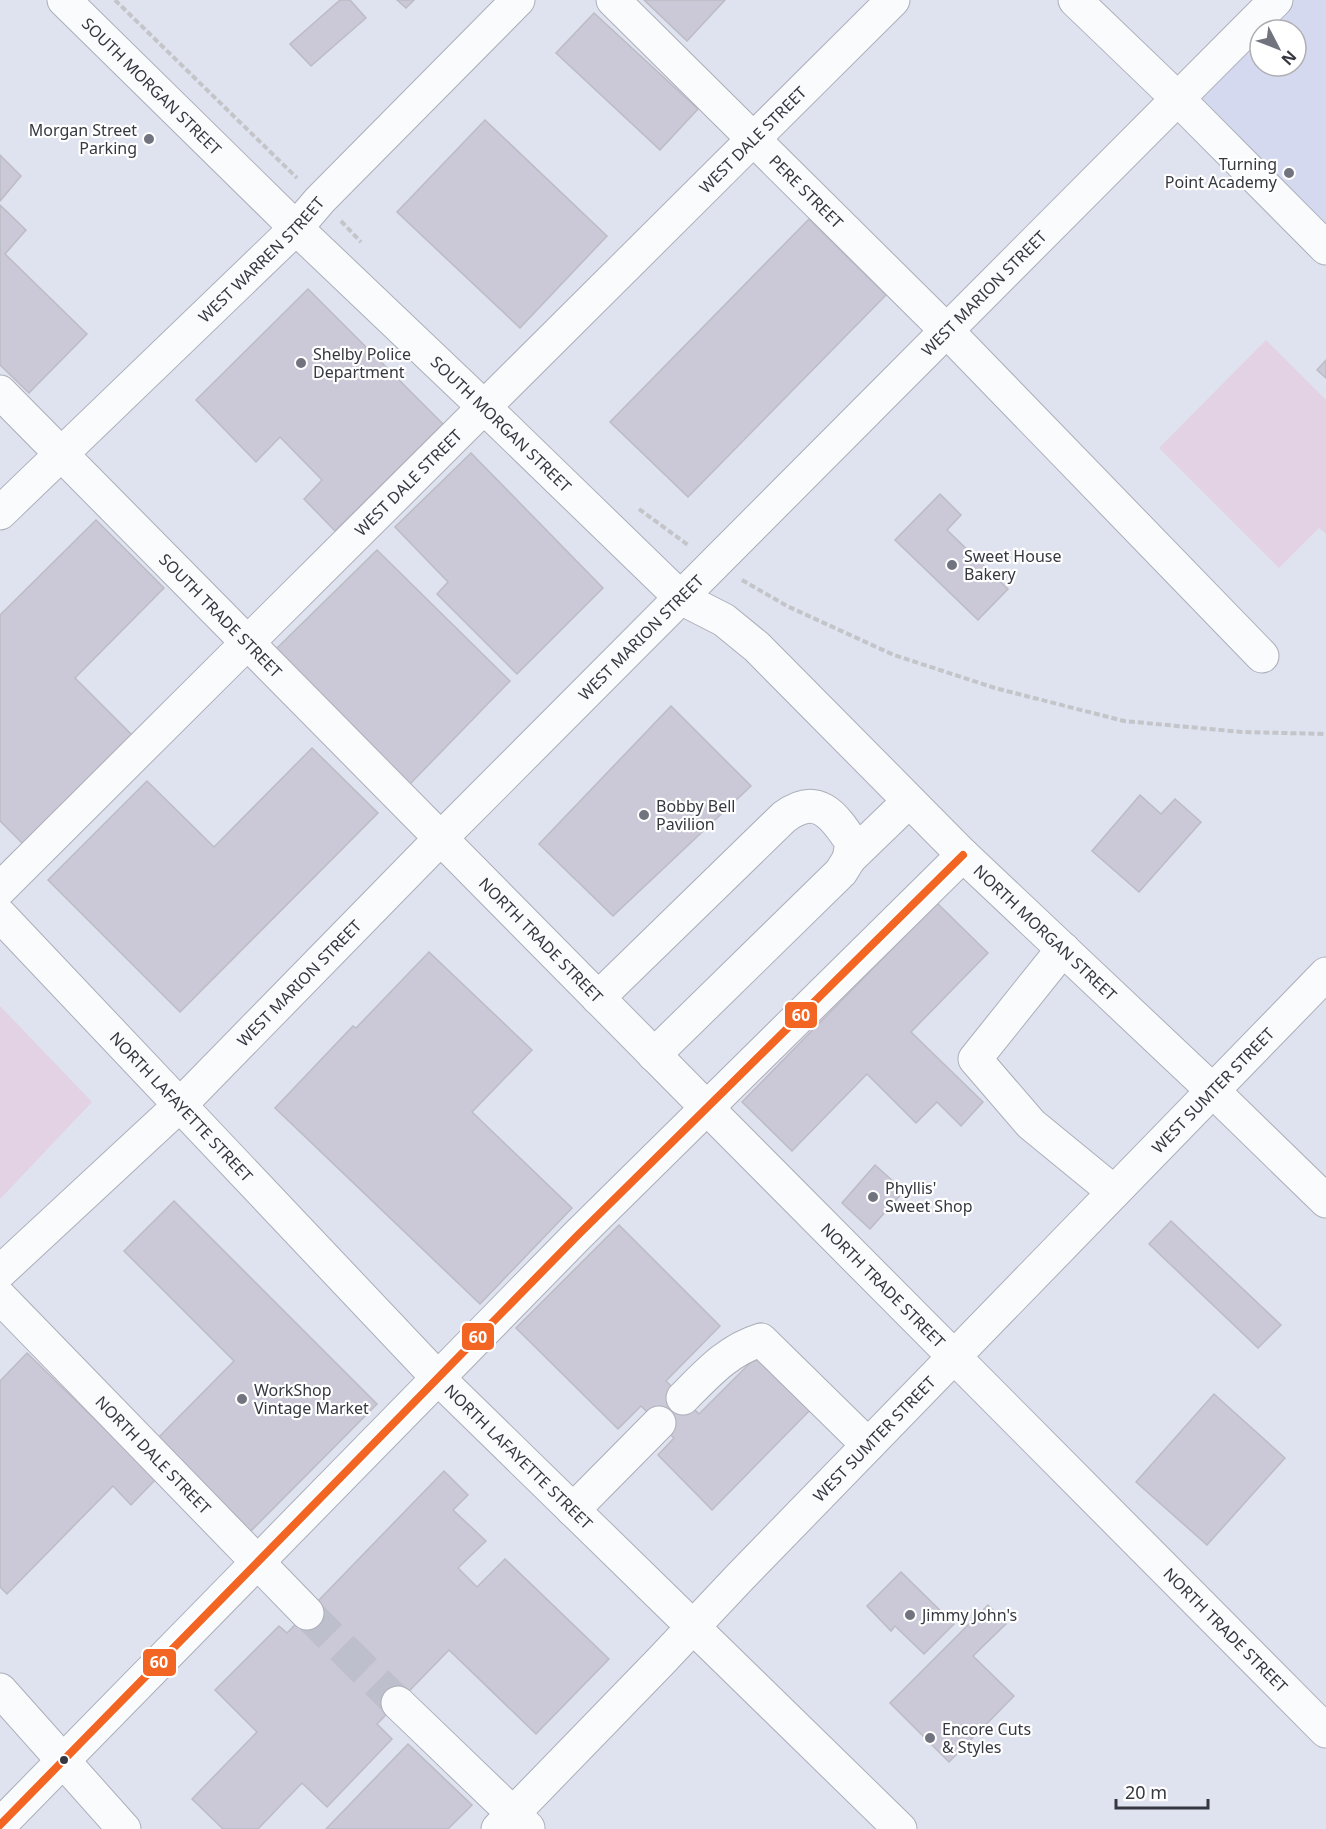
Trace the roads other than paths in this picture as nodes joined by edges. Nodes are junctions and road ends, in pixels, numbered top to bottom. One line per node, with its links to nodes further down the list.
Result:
1 (64, 0): 9 (street, SOUTH MORGAN STREET)
2 (518, 0): 9 (street, WEST WARREN STREET)
3 (614, 0): 8 (street, PERE STREET)
4 (893, 0): 8 (street, WEST DALE STREET)
5 (1075, 0): 7 (street)
6 (1276, 0): 7 (street, WEST MARION STREET)
7 (1178, 99): 10 (street); 11 (street, WEST MARION STREET)
8 (754, 138): 11 (street, PERE STREET); 13 (street, WEST DALE STREET)
9 (296, 228): 13 (street, SOUTH MORGAN STREET); 14 (street, WEST WARREN STREET)
10 (1326, 248)
11 (947, 331): 16 (street, WEST MARION STREET); 18 (street, PERE STREET)
12 (0, 392): 14 (street, SOUTH TRADE STREET)
13 (484, 407): 16 (street, SOUTH MORGAN STREET); 17 (street, WEST DALE STREET)
14 (61, 454): 15 (street, WEST WARREN STREET); 17 (street, SOUTH TRADE STREET)
15 (0, 513)
16 (681, 598): 19 (street, NORTH MORGAN STREET); 20 (street, WEST MARION STREET)
17 (246, 643): 20 (street, SOUTH TRADE STREET); 23 (street, WEST DALE STREET)
18 (1262, 656)
19 (909, 801): 21 (street, NORTH MORGAN STREET); 22 (street)
20 (441, 838): 27 (street, NORTH TRADE STREET); 30 (street, WEST MARION STREET)
21 (963, 855): 25 (street, NORTH MORGAN STREET); 31 (street)
22 (849, 859): 27 (street); 28 (street)
23 (0, 888)
24 (0, 915): 30 (street, NORTH LAFAYETTE STREET)
25 (1063, 949): 29 (street, NORTH MORGAN STREET); 32 (street)
26 (1326, 974): 29 (street, WEST SUMTER STREET)
27 (598, 998): 28 (street, NORTH TRADE STREET)
28 (654, 1055): 31 (street, NORTH TRADE STREET)
29 (1212, 1090): 32 (street, WEST SUMTER STREET); 33 (street, NORTH MORGAN STREET)
30 (180, 1106): 34 (street, WEST MARION STREET); 37 (street, NORTH LAFAYETTE STREET)
31 (706, 1107): 36 (street, NORTH TRADE STREET); 37 (street)
32 (1114, 1192): 36 (street, WEST SUMTER STREET)
33 (1326, 1201)
34 (0, 1272)
35 (0, 1297): 42 (street, NORTH DALE STREET)
36 (954, 1357): 40 (street, WEST SUMTER STREET); 47 (street, NORTH TRADE STREET)
37 (438, 1378): 41 (street, NORTH LAFAYETTE STREET); 42 (street)
38 (683, 1398): 40 (street)
39 (659, 1423): 41 (street)
40 (868, 1445): 44 (street, WEST SUMTER STREET)
41 (573, 1510): 44 (street, NORTH LAFAYETTE STREET)
42 (257, 1563): 43 (street, NORTH DALE STREET); 48 (street)
43 (307, 1613)
44 (693, 1626): 49 (street, WEST SUMTER STREET); 52 (street, NORTH LAFAYETTE STREET)
45 (0, 1690): 48 (street)
46 (398, 1703): 49 (street)
47 (1326, 1731)
48 (65, 1760): 50 (street); 51 (street)
49 (514, 1824)
50 (0, 1826)
51 (124, 1829)
52 (900, 1829)

